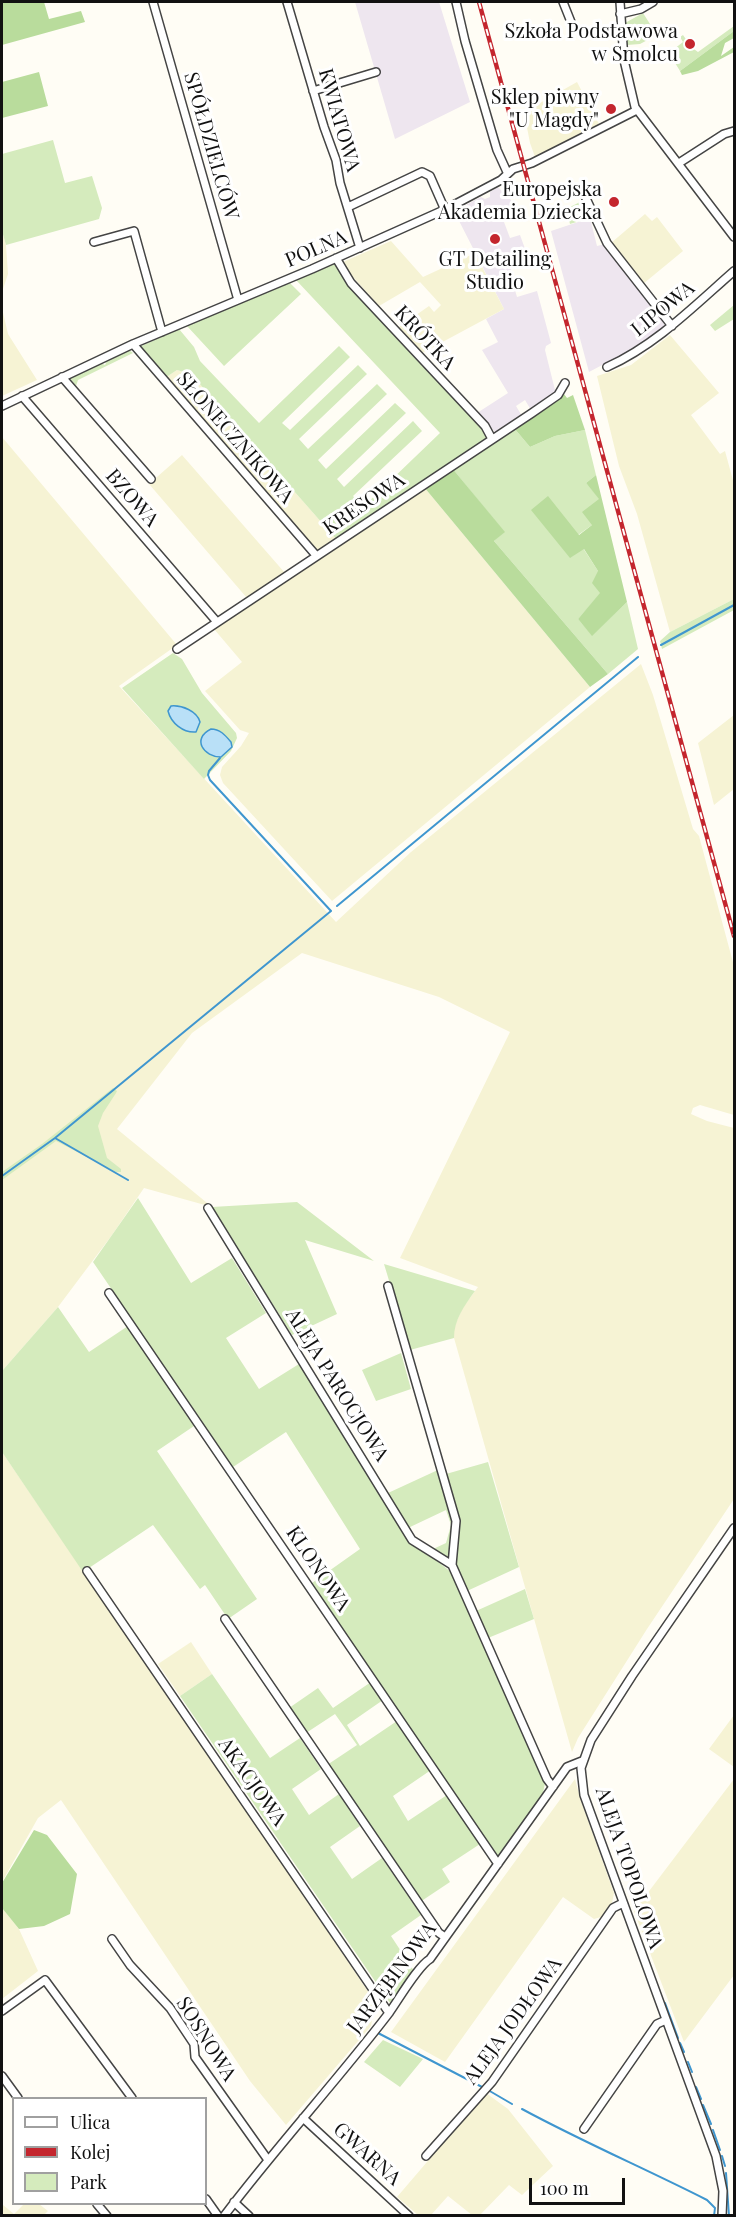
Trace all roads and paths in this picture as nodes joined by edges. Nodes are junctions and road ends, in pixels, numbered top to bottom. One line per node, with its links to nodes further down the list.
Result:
1 (153, 2): 23 (street, SPÓŁDZIELCÓW)
2 (287, 2): 10 (street, KWIATOWA)
3 (456, 2): 14 (street)
4 (563, 2): 8 (street)
5 (620, 2): 7 (street)
6 (653, 2): 7 (street)
7 (620, 14): 11 (street)
8 (572, 22)
9 (376, 72): 10 (street)
10 (313, 92): 16 (street, KWIATOWA)
11 (637, 110): 13 (street); 14 (street, POLNA)
12 (735, 131): 13 (street)
13 (679, 163): 18 (street)
14 (507, 172): 17 (street, POLNA)
15 (584, 194): 24 (street)
16 (348, 207): 17 (street); 20 (street, KWIATOWA)
17 (445, 210): 20 (street, POLNA)
18 (735, 237)
19 (94, 242): 25 (street)
20 (360, 248): 21 (street, POLNA)
21 (336, 258): 23 (street, POLNA); 32 (street, KRÓTKA)
22 (735, 271): 24 (street, LIPOWA)
23 (238, 300): 25 (street, POLNA)
24 (672, 326): 27 (street, LIPOWA)
25 (162, 332): 26 (street, POLNA)
26 (133, 344): 28 (street, POLNA); 34 (street, SŁONECZNIKOWA)
27 (607, 367)
28 (62, 377): 30 (street, POLNA); 33 (street)
29 (566, 383): 32 (street, KRESOWA)
30 (22, 396): 31 (street, POLNA); 35 (street, BZOWA)
31 (2, 406)
32 (492, 439): 35 (street, KRESOWA)
33 (151, 479)
34 (314, 553)
35 (216, 622): 36 (street, KRESOWA)
36 (177, 649)
37 (208, 1208): 41 (street, ALEJA PAROCJOWA)
38 (388, 1286): 41 (street)
39 (109, 1293): 46 (street, KLONOWA)
40 (735, 1528): 44 (street, ALEJA TOPOLOWA)
41 (452, 1565): 45 (street)
42 (87, 1571): 51 (street, AKACJOWA)
43 (225, 1619): 48 (street)
44 (582, 1761): 45 (street, JARZĘBINOWA); 47 (street, ALEJA TOPOLOWA)
45 (553, 1787): 46 (street, JARZĘBINOWA)
46 (498, 1864): 48 (street, JARZĘBINOWA)
47 (623, 1903): 52 (street, ALEJA TOPOLOWA); 58 (street, ALEJA JODŁOWA)
48 (445, 1937): 51 (street, JARZĘBINOWA)
49 (112, 1939): 59 (street, SOSNOWA)
50 (2, 2011): 55 (street)
51 (389, 2013): 56 (street, JARZĘBINOWA)
52 (666, 2020): 57 (street); 66 (street, ALEJA TOPOLOWA)
53 (2, 2076): 54 (street)
54 (17, 2097)
55 (131, 2097)
56 (303, 2118): 59 (street, JARZĘBINOWA); 65 (street, GWARNA)
57 (584, 2129)
58 (426, 2156)
59 (268, 2160): 61 (street, JARZĘBINOWA)
60 (207, 2200): 62 (street)
61 (234, 2202): 63 (street, JARZĘBINOWA); 64 (street)
62 (218, 2216)
63 (224, 2216)
64 (249, 2216)
65 (409, 2216)
66 (722, 2216)

